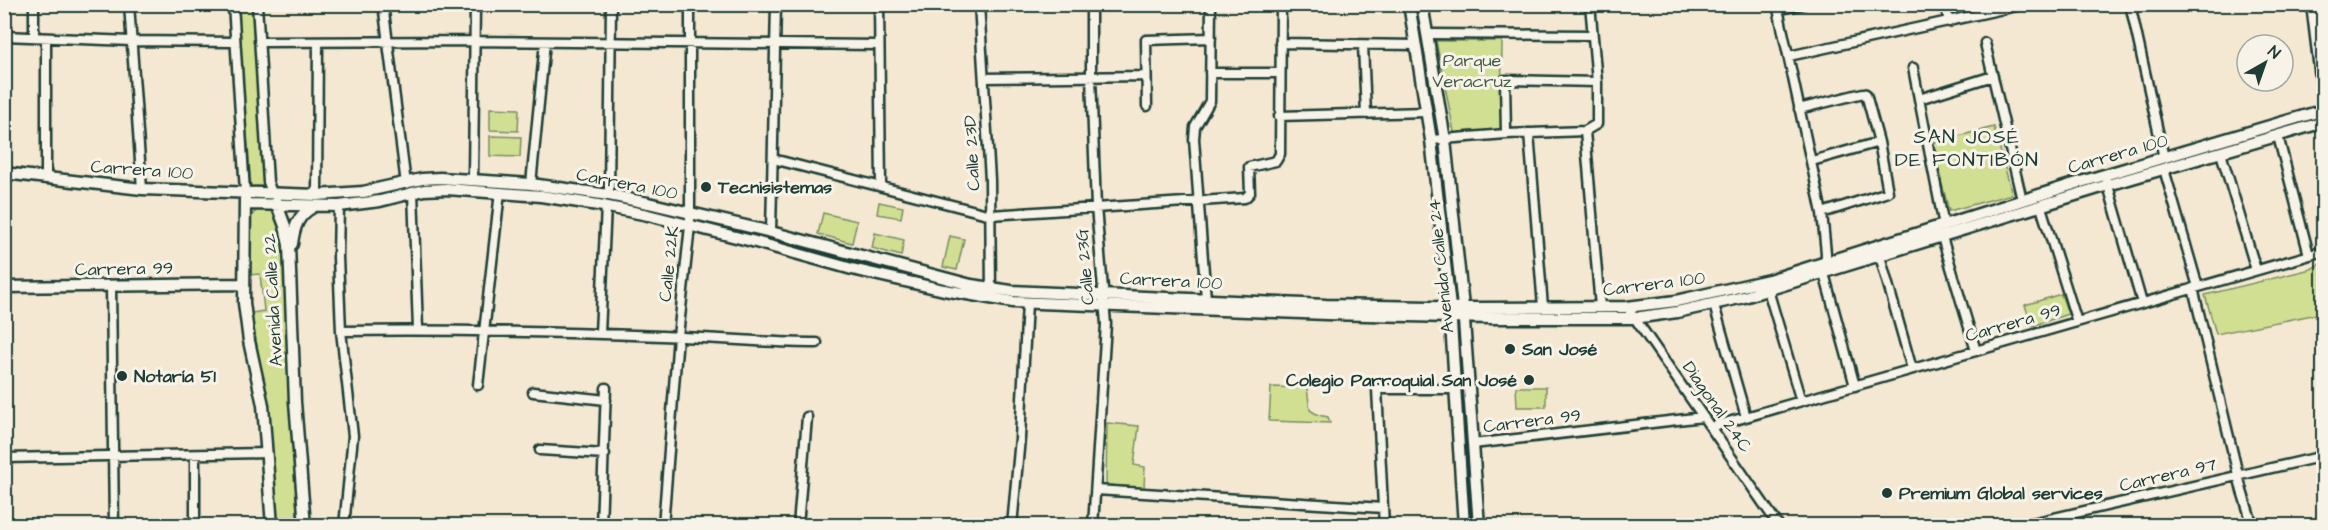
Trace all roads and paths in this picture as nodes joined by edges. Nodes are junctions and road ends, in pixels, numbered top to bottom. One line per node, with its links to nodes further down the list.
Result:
1 (34, 4): 28 (street)
2 (129, 4): 31 (street)
3 (233, 4): 33 (street, Avenida Calle 22)
4 (257, 4): 34 (street, Avenida Calle 22)
5 (383, 4): 36 (street)
6 (475, 4): 32 (street)
7 (611, 4): 41 (street)
8 (690, 4): 38 (street, Calle 22K)
9 (776, 4): 42 (street)
10 (879, 4): 43 (street)
11 (980, 4): 53 (street, Calle 23D)
12 (1092, 4): 51 (street, Calle 23G)
13 (1211, 4): 30 (street)
14 (1281, 4): 39 (street)
15 (1409, 4): 45 (main road, Avenida Calle 24)
16 (1422, 4): 25 (main road, Avenida Calle 24)
17 (1590, 4): 26 (street)
18 (1803, 4): 23 (street)
19 (1946, 4): 24 (street)
20 (2026, 4): 24 (street)
21 (2130, 4): 73 (street)
22 (2311, 4): 58 (street)
23 (1778, 7): 46 (street)
24 (1949, 22): 46 (street)
25 (1427, 34): 26 (street); 68 (main road, Avenida Calle 24)
26 (1592, 35): 54 (street)
27 (4, 36): 28 (street)
28 (34, 37): 29 (street)
29 (46, 38): 31 (street); 76 (street)
30 (1211, 38): 48 (street); 52 (street)
31 (131, 41): 33 (street); 81 (street)
32 (474, 41): 36 (street); 37 (street); 75 (street)
33 (235, 42): 86 (street, Avenida Calle 22)
34 (259, 42): 35 (street); 83 (street, Avenida Calle 22)
35 (318, 42): 36 (street); 84 (street)
36 (387, 42): 80 (street)
37 (545, 42): 41 (street); 78 (street)
38 (690, 43): 41 (street); 42 (street); 95 (street, Calle 22K)
39 (1280, 43): 44 (street); 49 (street)
40 (1985, 43): 50 (street)
41 (610, 44): 85 (street)
42 (775, 44): 43 (street); 71 (street)
43 (879, 45): 79 (street)
44 (1364, 45): 45 (street); 60 (street)
45 (1415, 45): 59 (main road, Avenida Calle 24)
46 (1789, 56): 57 (street)
47 (1913, 68): 55 (street)
48 (1210, 73): 49 (street); 87 (street)
49 (1280, 74): 61 (street)
50 (1993, 75): 55 (street); 88 (street)
51 (1091, 76): 52 (street); 53 (street); 93 (street, Calle 23G)
52 (1146, 76): 56 (street)
53 (984, 78): 97 (street, Calle 23D)
54 (1597, 82): 63 (street); 65 (street)
55 (1919, 99): 99 (street)
56 (1147, 106)
57 (1799, 109): 69 (street); 72 (street)
58 (2323, 111): 73 (main road, Carrera 100)
59 (1426, 112): 60 (street); 67 (main road, Avenida Calle 24)
60 (1366, 114): 61 (street)
61 (1279, 116): 87 (street)
62 (2324, 122): 66 (main road, Carrera 100)
63 (1585, 131): 64 (street); 118 (street)
64 (1529, 133): 65 (street); 120 (street)
65 (1506, 134): 68 (street)
66 (2278, 135): 70 (main road, Carrera 100); 102 (street)
67 (1431, 140): 68 (street); 121 (main road, Avenida Calle 24)
68 (1445, 140): 122 (main road, Avenida Calle 24)
69 (1879, 142): 72 (street); 96 (street)
70 (2221, 153): 73 (main road, Carrera 100); 106 (street)
71 (773, 159): 79 (street); 100 (street)
72 (1812, 161): 96 (street)
73 (2164, 164): 77 (main road, Carrera 100); 110 (street)
74 (4, 173): 76 (main road, Carrera 100)
75 (473, 178): 78 (main road, Carrera 100); 80 (main road, Carrera 100)
76 (46, 179): 81 (main road, Carrera 100)
77 (2106, 180): 88 (main road, Carrera 100); 94 (main road, Carrera 100); 116 (street)
78 (531, 184): 85 (main road, Carrera 100)
79 (881, 186): 97 (street)
80 (410, 188): 82 (main road, Carrera 100); 84 (main road, Carrera 100); 90 (main road, Carrera 100); 125 (street)
81 (142, 189): 86 (main road, Carrera 100)
82 (500, 192): 91 (main road, Carrera 100); 127 (street)
83 (272, 193): 84 (main road, Carrera 100); 86 (main road, Carrera 100); 89 (main road, Avenida Calle 22)
84 (317, 195)
85 (609, 195): 95 (main road, Carrera 100)
86 (245, 198): 89 (main road, Carrera 100); 107 (main road, Avenida Calle 22)
87 (1200, 201): 93 (street); 114 (street)
88 (2022, 201): 99 (main road, Carrera 100)
89 (277, 205): 92 (main road, Carrera 100); 104 (main road, Avenida Calle 22)
90 (339, 206): 92 (main road, Carrera 100); 126 (street)
91 (606, 206): 98 (main road, Carrera 100); 128 (street)
92 (313, 207): 104 (main road)
93 (1096, 207): 97 (street); 113 (street, Calle 23G)
94 (2041, 207): 99 (main road, Carrera 100); 124 (street)
95 (690, 213): 98 (street, Calle 22K); 100 (main road, Carrera 100)
96 (1821, 213): 105 (street)
97 (991, 215): 112 (street, Calle 23D)
98 (690, 226): 112 (main road, Carrera 100); 129 (street, Calle 22K)
99 (1943, 231): 103 (main road, Carrera 100); 105 (main road, Carrera 100); 131 (street)
100 (771, 232): 112 (main road, Carrera 100)
101 (2324, 251): 102 (street, Carrera 99)
102 (2309, 255): 106 (street, Carrera 99)
103 (1880, 256): 105 (main road, Carrera 100); 132 (street)
104 (291, 259): 158 (main road, Avenida Calle 22)
105 (1827, 267): 111 (main road, Carrera 100); 119 (main road, Carrera 100); 134 (street)
106 (2256, 270): 110 (street, Carrera 99)
107 (243, 284): 108 (main road, Carrera 99); 146 (main road, Avenida Calle 22)
108 (111, 286): 109 (main road, Carrera 99); 149 (street)
109 (4, 287)
110 (2196, 288): 116 (street, Carrera 99); 152 (street)
111 (1768, 291): 117 (main road, Carrera 100); 139 (street)
112 (991, 295): 113 (main road, Carrera 100); 115 (main road, Carrera 100)
113 (1104, 300): 114 (main road, Carrera 100); 115 (main road, Carrera 100); 121 (main road, Carrera 100); 153 (street, Calle 23G)
114 (1206, 300): 121 (main road, Carrera 100)
115 (1027, 303): 163 (street)
116 (2142, 303): 124 (street, Carrera 99)
117 (1714, 305): 123 (main road, Carrera 100); 142 (street)
118 (1599, 307): 119 (main road, Carrera 100); 120 (main road, Carrera 100)
119 (1627, 307): 123 (street, Diagonal 24C)
120 (1543, 308): 122 (main road, Carrera 100)
121 (1450, 312): 122 (main road, Carrera 100); 136 (main road, Avenida Calle 24)
122 (1463, 313): 123 (main road, Carrera 100); 144 (main road, Avenida Calle 24)
123 (1634, 318): 141 (street, Diagonal 24C)
124 (2077, 322): 131 (street, Carrera 99)
125 (418, 329): 126 (street); 127 (street)
126 (342, 331): 159 (street)
127 (485, 332): 128 (street); 133 (street)
128 (600, 333): 129 (street)
129 (678, 336): 130 (street); 161 (street, Calle 22K)
130 (817, 343)
131 (1976, 351): 132 (street, Carrera 99)
132 (1912, 369): 134 (street, Carrera 99)
133 (478, 385)
134 (1855, 386): 139 (street, Carrera 99)
135 (606, 388): 138 (street)
136 (1455, 389): 154 (street); 166 (main road, Avenida Calle 24)
137 (533, 392): 138 (street)
138 (606, 399): 148 (street)
139 (1801, 401): 142 (street, Carrera 99)
140 (807, 417): 162 (street)
141 (1703, 417): 143 (street, Diagonal 24C); 144 (street, Carrera 99)
142 (1746, 417): 143 (street, Carrera 99)
143 (1711, 427): 168 (street, Diagonal 24C)
144 (1473, 444): 167 (main road, Avenida Calle 24)
145 (540, 450): 148 (street)
146 (267, 453): 147 (street); 157 (main road, Avenida Calle 22)
147 (195, 454): 149 (street); 156 (street)
148 (604, 454): 160 (street)
149 (113, 456): 151 (street); 155 (street)
150 (2324, 456): 152 (street, Carrera 97)
151 (4, 458)
152 (2239, 476): 169 (street, Carrera 97); 170 (street)
153 (1095, 490): 154 (street); 164 (street, Calle 23G)
154 (1383, 508): 165 (street)
155 (114, 525)
156 (195, 525)
157 (272, 525)
158 (305, 525)
159 (344, 525)
160 (601, 525)
161 (663, 525)
162 (798, 525)
163 (1012, 525)
164 (1093, 525)
165 (1384, 525)
166 (1464, 525)
167 (1479, 525)
168 (1779, 525)
169 (2019, 525)
170 (2253, 525)

